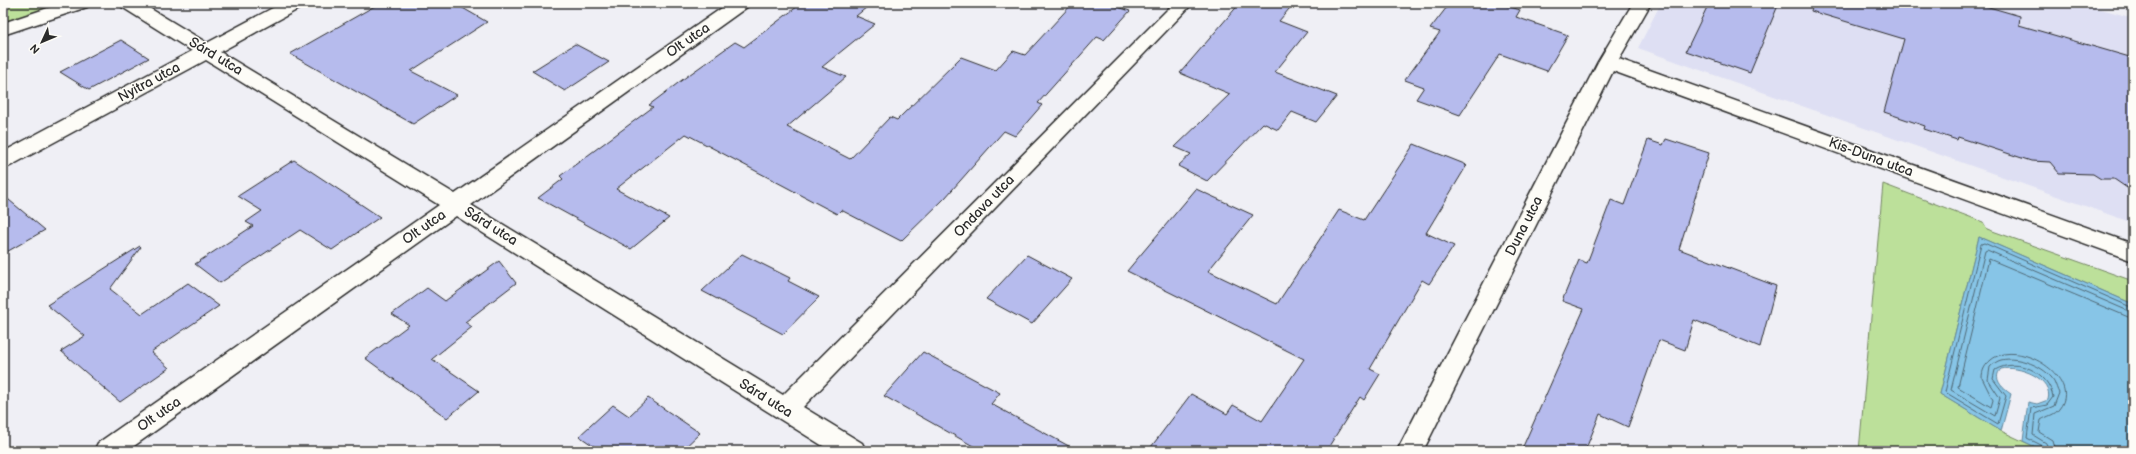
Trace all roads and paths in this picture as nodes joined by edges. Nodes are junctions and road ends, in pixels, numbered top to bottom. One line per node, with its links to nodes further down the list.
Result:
1 (81, 3): 7 (street)
2 (128, 3): 8 (street, Sárd utca)
3 (296, 3): 8 (street, Nyitra utca)
4 (741, 3): 11 (street, Olt utca)
5 (1184, 3): 13 (street, Ondava utca)
6 (1642, 3): 9 (street, Duna utca)
7 (3, 29)
8 (208, 51): 10 (street, Nyitra utca); 11 (street, Sárd utca)
9 (1608, 62): 12 (street, Kis-Duna utca); 16 (street, Duna utca)
10 (3, 161)
11 (456, 204): 13 (street, Sárd utca); 14 (street, Olt utca)
12 (2133, 253)
13 (784, 410): 15 (street, Sárd utca)
14 (107, 451)
15 (853, 451)
16 (1410, 451)

